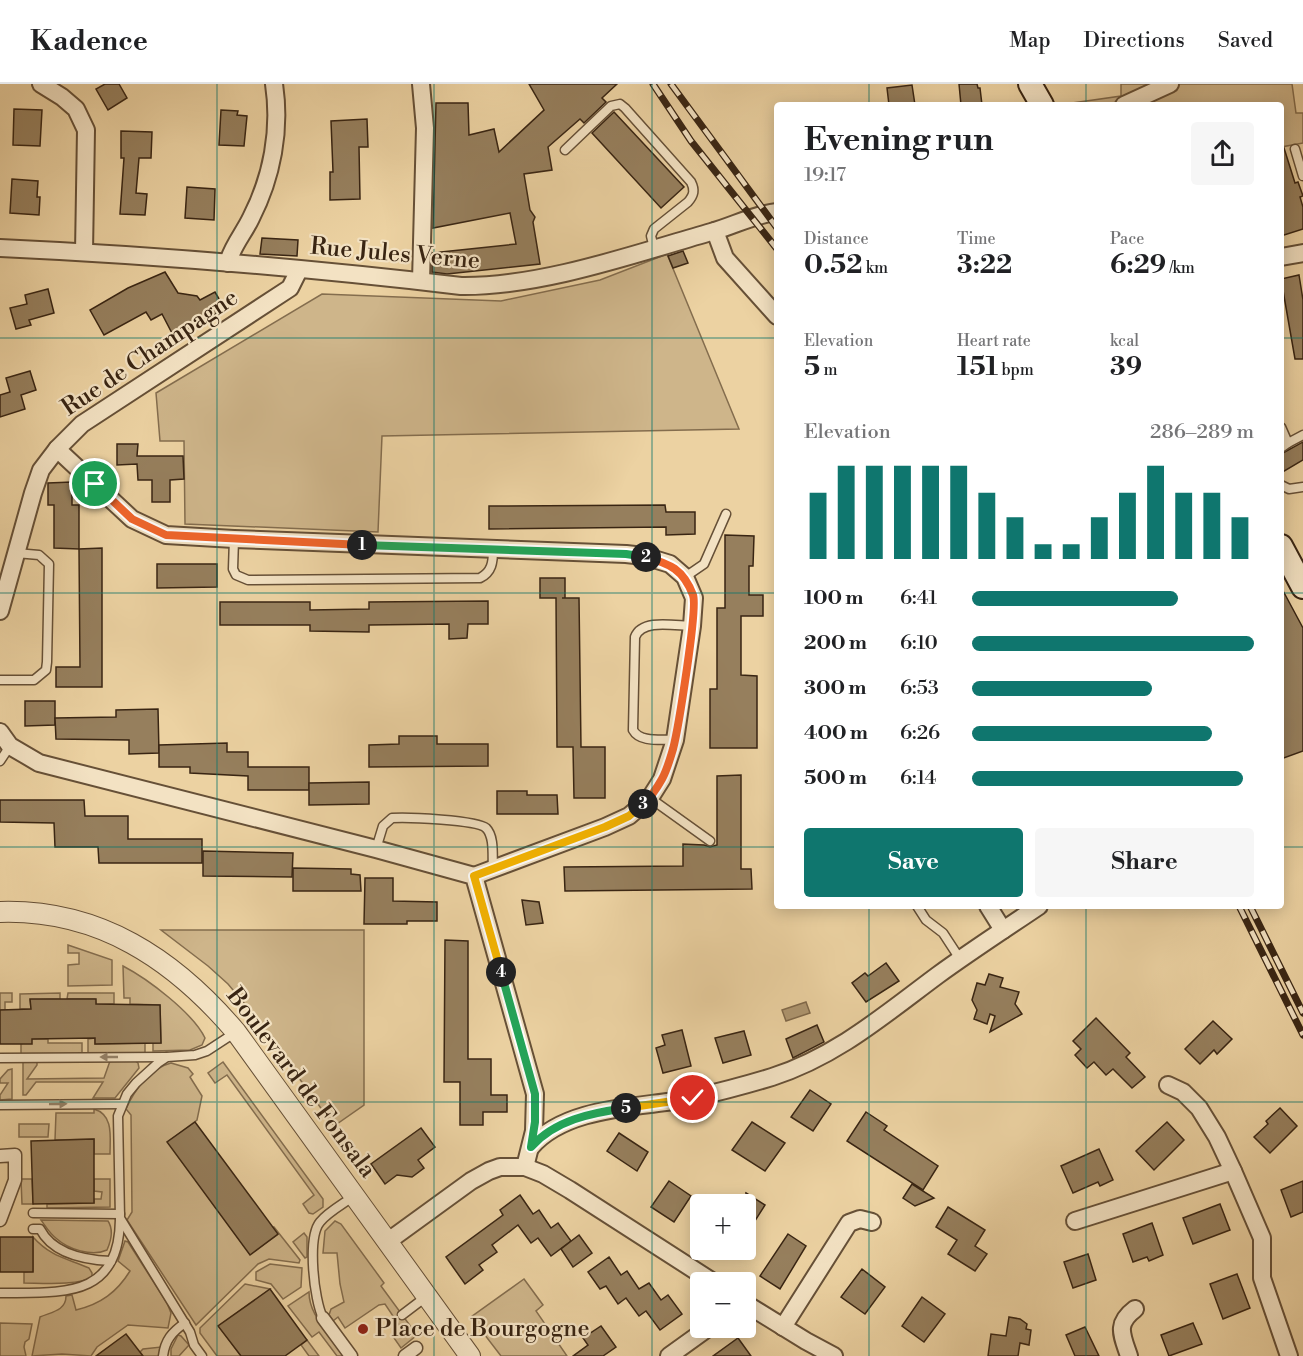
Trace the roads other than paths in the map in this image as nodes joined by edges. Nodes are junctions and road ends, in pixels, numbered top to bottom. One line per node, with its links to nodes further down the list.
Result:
1 (41, 84): 15 (street)
2 (274, 84): 18 (street)
3 (421, 84): 20 (street)
4 (1030, 84): 6 (main road)
5 (1170, 84): 7 (street)
6 (1040, 102)
7 (1131, 102)
8 (1295, 149): 10 (lane)
9 (565, 150): 14 (lane)
10 (1303, 176)
11 (774, 213): 12 (street, Rue Jules Verne)
12 (715, 231): 14 (street, Rue Jules Verne); 21 (street)
13 (0, 248): 15 (street, Rue Jules Verne)
14 (654, 248): 20 (street, Rue Jules Verne)
15 (84, 252): 18 (street, Rue Jules Verne)
16 (1303, 253): 17 (street)
17 (1284, 256)
18 (228, 263): 19 (street, Rue Jules Verne)
19 (299, 270): 20 (street, Rue Jules Verne); 24 (street, Rue de Champagne)
20 (421, 281)
21 (774, 313)
22 (1303, 435): 23 (lane)
23 (1285, 446)
24 (57, 448): 28 (street); 31 (street, Rue de Champagne)
25 (1284, 486): 26 (lane)
26 (1303, 487)
27 (726, 514): 32 (lane)
28 (234, 539): 29 (street); 29 (lane)
29 (493, 550): 32 (street)
30 (1284, 552): 33 (main road)
31 (15, 553): 34 (street, Rue de Champagne); 36 (lane)
32 (685, 577): 35 (street)
33 (1303, 587)
34 (0, 611)
35 (692, 626): 38 (street); 38 (lane)
36 (0, 681)
37 (0, 732): 39 (street)
38 (675, 740): 41 (street)
39 (10, 746): 40 (lane); 43 (street)
40 (0, 761)
41 (650, 798): 42 (lane); 44 (street)
42 (710, 841)
43 (376, 849): 44 (lane); 45 (street)
44 (493, 869): 45 (street)
45 (474, 876): 58 (street)
46 (918, 909): 51 (lane)
47 (990, 909): 50 (street)
48 (1034, 909): 50 (street)
49 (0, 912): 52 (street, Boulevard de Fonsala)
50 (1003, 930): 51 (street)
51 (960, 959): 58 (street)
52 (236, 1032): 53 (lane); 62 (street, Boulevard de Fonsala)
53 (167, 1057): 54 (lane, one-way to 54); 56 (lane)
54 (0, 1058)
55 (1168, 1084): 61 (street)
56 (122, 1104): 57 (lane, one-way to 56); 64 (lane)
57 (0, 1105)
58 (531, 1147): 60 (street)
59 (0, 1156): 65 (street)
60 (525, 1167): 69 (street); 71 (street)
61 (1233, 1171): 66 (street); 90 (street)
62 (354, 1196): 69 (street, Boulevard de Fonsala); 77 (lane)
63 (33, 1213): 64 (lane)
64 (120, 1216): 70 (lane); 78 (lane)
65 (0, 1220)
66 (1075, 1221)
67 (872, 1222): 79 (street)
68 (33, 1229): 70 (lane)
69 (387, 1242): 73 (street, Boulevard de Fonsala)
70 (111, 1261): 72 (lane)
71 (697, 1272)
72 (0, 1293)
73 (427, 1296): 76 (lane); 86 (street, Boulevard de Fonsala)
74 (1135, 1309): 89 (street)
75 (756, 1310): 79 (street)
76 (402, 1315)
77 (323, 1318): 84 (street)
78 (185, 1323): 82 (lane); 83 (lane)
79 (783, 1328): 88 (street)
80 (694, 1338): 87 (street)
81 (416, 1348): 85 (street)
82 (163, 1356)
83 (202, 1356)
84 (351, 1356)
85 (405, 1356)
86 (470, 1356)
87 (669, 1356)
88 (834, 1356)
89 (1129, 1356)
90 (1289, 1356)

